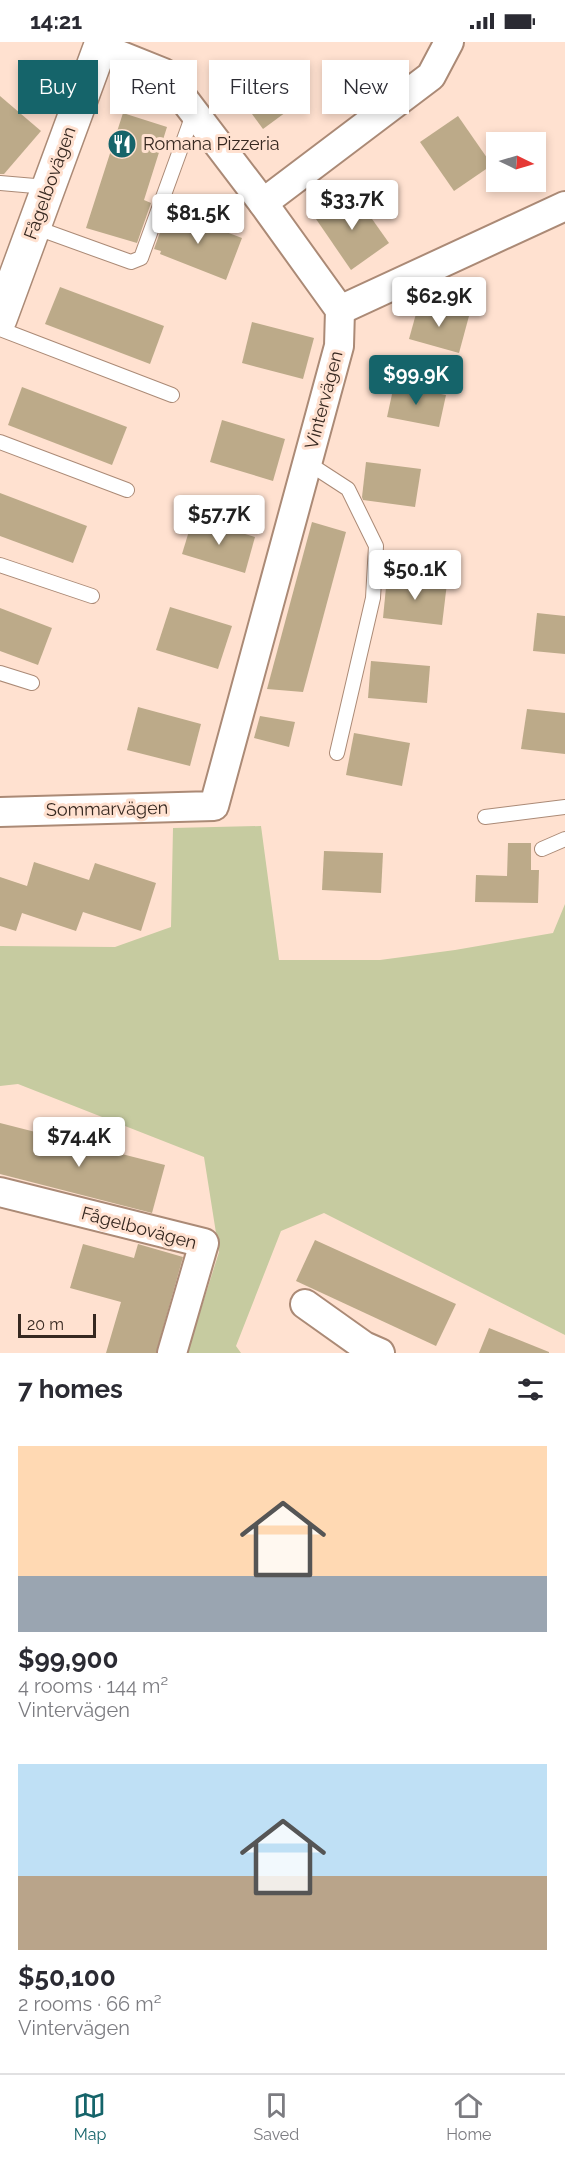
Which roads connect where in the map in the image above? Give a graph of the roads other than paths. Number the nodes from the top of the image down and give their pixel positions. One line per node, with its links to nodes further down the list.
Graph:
1 (449, 42): 8 (street)
2 (92, 44): 3 (street); 7 (street, Fågelbovägen)
3 (132, 60)
4 (193, 114): 10 (lane)
5 (196, 114): 8 (street)
6 (0, 183): 7 (lane)
7 (47, 190): 10 (street, Fågelbovägen)
8 (263, 203): 11 (street)
9 (565, 206): 11 (street)
10 (34, 227): 12 (street, Fågelbovägen)
11 (340, 310): 16 (street, Vintervägen)
12 (0, 319)
13 (0, 329): 14 (lane)
14 (172, 395)
15 (0, 442): 17 (lane)
16 (308, 463): 22 (lane); 23 (street, Vintervägen)
17 (127, 490)
18 (0, 565): 19 (lane)
19 (92, 596)
20 (0, 673): 21 (lane)
21 (32, 683)
22 (337, 753)
23 (214, 806): 25 (street, Sommarvägen)
24 (565, 807): 26 (lane)
25 (0, 812)
26 (485, 817)
27 (565, 838): 28 (lane)
28 (542, 849)
29 (0, 1192): 32 (street, Fågelbovägen)
30 (305, 1304): 31 (street)
31 (368, 1351)
32 (172, 1353)

